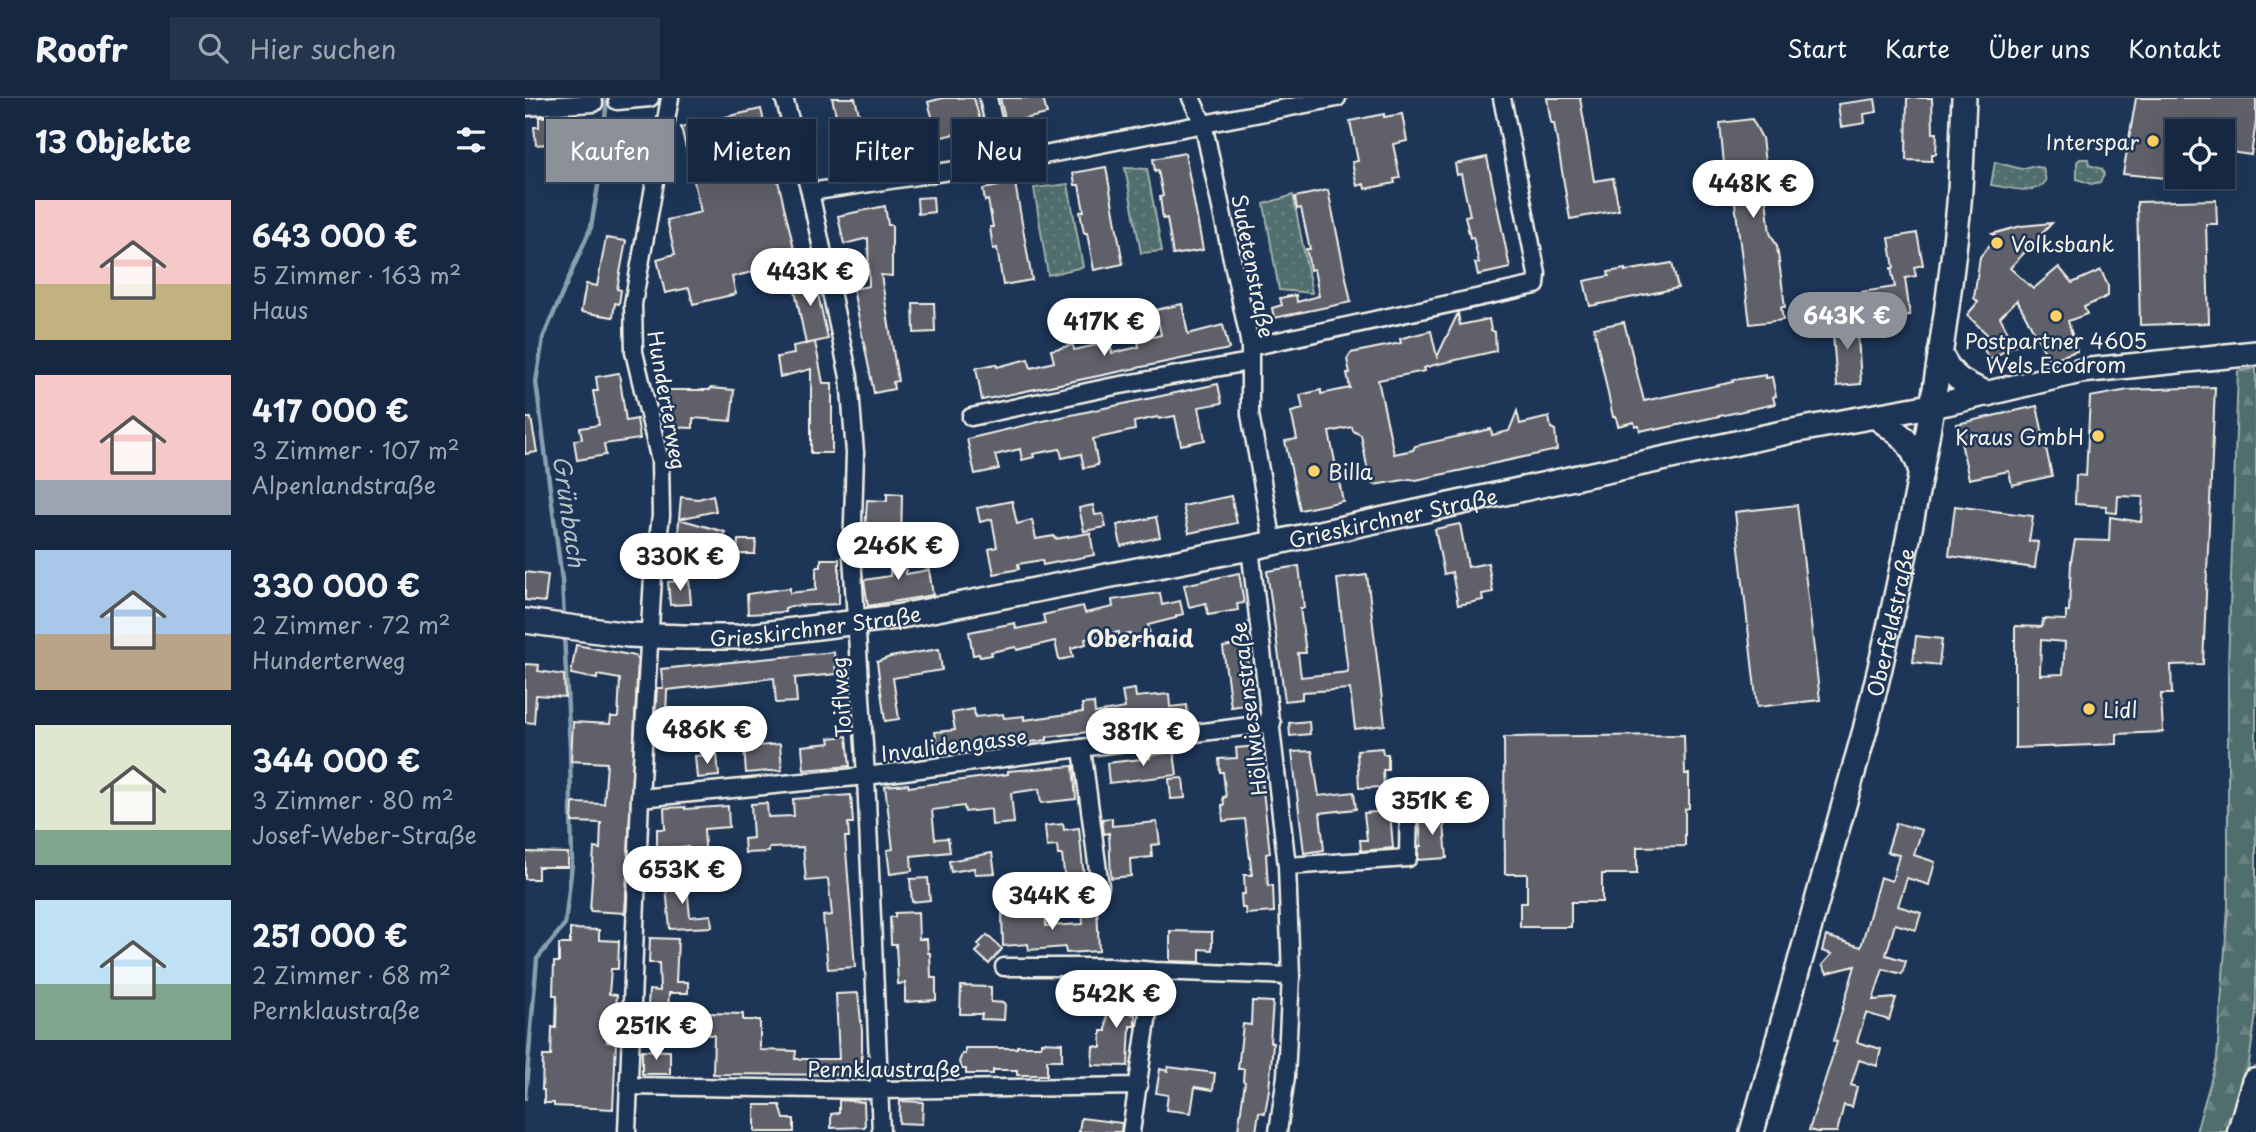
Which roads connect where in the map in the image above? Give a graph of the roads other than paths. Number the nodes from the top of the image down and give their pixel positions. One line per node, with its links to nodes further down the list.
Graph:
1 (650, 98): 9 (street)
2 (670, 98): 29 (street, Hunderterweg)
3 (784, 98): 16 (street, Toiflweg)
4 (988, 98): 12 (street)
5 (1191, 98): 13 (street, Sudetenstraße)
6 (1337, 98): 13 (street)
7 (1502, 98): 19 (street)
8 (1964, 98): 17 (main road, Oberfeldstraße)
9 (617, 101)
10 (594, 103): 11 (street)
11 (525, 107)
12 (993, 119)
13 (1203, 123): 14 (street); 19 (street, Sudetenstraße)
14 (1046, 154)
15 (952, 171): 16 (street)
16 (810, 192): 28 (street, Toiflweg)
17 (1940, 353): 20 (main road); 21 (main road, Oberfeldstraße)
18 (2256, 353): 20 (main road, Grieskirchner Straße)
19 (1250, 354): 22 (street); 25 (street, Sudetenstraße)
20 (1988, 394): 21 (main road, Grieskirchner Straße)
21 (1933, 406): 23 (main road, Grieskirchner Straße); 24 (main road, Oberfeldstraße)
22 (971, 417)
23 (1876, 417): 24 (main road); 25 (main road, Grieskirchner Straße)
24 (1921, 472): 48 (main road, Oberfeldstraße)
25 (1273, 543): 26 (main road, Grieskirchner Straße)
26 (1249, 548): 28 (main road, Grieskirchner Straße); 30 (street, Höllwiesenstraße)
27 (525, 621): 29 (main road, Grieskirchner Straße)
28 (856, 622): 29 (main road, Grieskirchner Straße); 32 (street, Toiflweg)
29 (650, 636): 34 (street, Hunderterweg)
30 (1272, 723): 31 (street, Invalidengasse); 35 (street, Höllwiesenstraße)
31 (1082, 749): 32 (street, Invalidengasse); 36 (street)
32 (866, 776): 34 (street, Invalidengasse); 43 (street, Toiflweg)
33 (1409, 787): 35 (street)
34 (640, 798): 41 (street, Hunderterweg)
35 (1287, 866): 39 (street, Höllwiesenstraße)
36 (1100, 886)
37 (1005, 967): 38 (street)
38 (1154, 971): 39 (street); 42 (street)
39 (1291, 976): 47 (street, Höllwiesenstraße)
40 (2256, 1083): 49 (highway)
41 (629, 1086): 43 (street, Pernklaustraße); 44 (street, Hunderterweg)
42 (1139, 1086): 43 (street, Pernklaustraße); 46 (street)
43 (880, 1090): 45 (street, Toiflweg)
44 (627, 1132)
45 (881, 1132)
46 (1131, 1132)
47 (1278, 1132)
48 (1752, 1132)
49 (2242, 1132)

